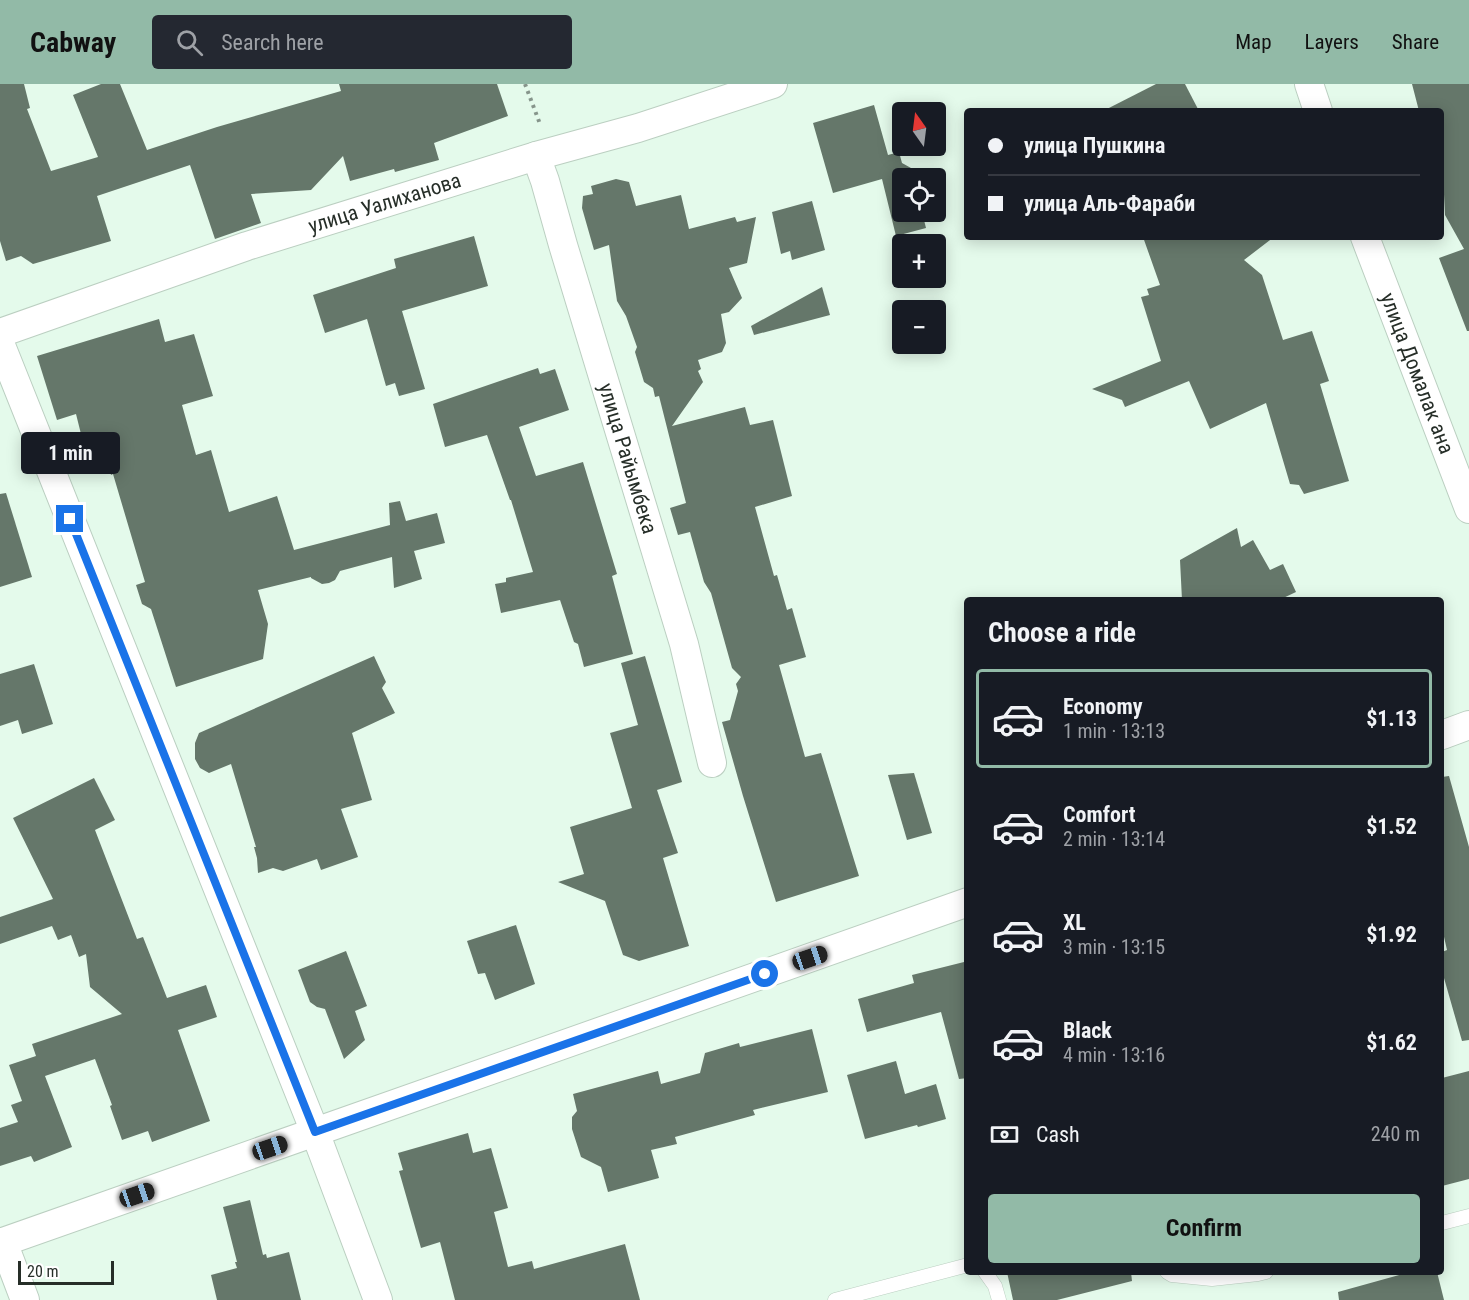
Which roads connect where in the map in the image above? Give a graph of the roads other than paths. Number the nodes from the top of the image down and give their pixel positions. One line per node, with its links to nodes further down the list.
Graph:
1 (773, 84): 4 (street, улица Уалиханова)
2 (1308, 84): 3 (street)
3 (1317, 108)
4 (544, 154): 6 (street, улица Уалиханова); 11 (street, улица Райымбека)
5 (1366, 240): 8 (street, улица Домалак ана)
6 (0, 333)
7 (0, 343): 13 (street)
8 (1469, 508)
9 (1469, 725): 10 (street)
10 (1444, 734)
11 (712, 763)
12 (964, 903): 13 (street)
13 (315, 1132): 16 (street); 22 (street)
14 (1469, 1216): 15 (lane)
15 (1444, 1222)
16 (1, 1243): 21 (street)
17 (964, 1266): 23 (lane)
18 (988, 1275): 24 (lane)
19 (1172, 1275): 20 (lane)
20 (1249, 1275)
21 (25, 1300)
22 (378, 1300)
23 (835, 1300)
24 (999, 1300)

